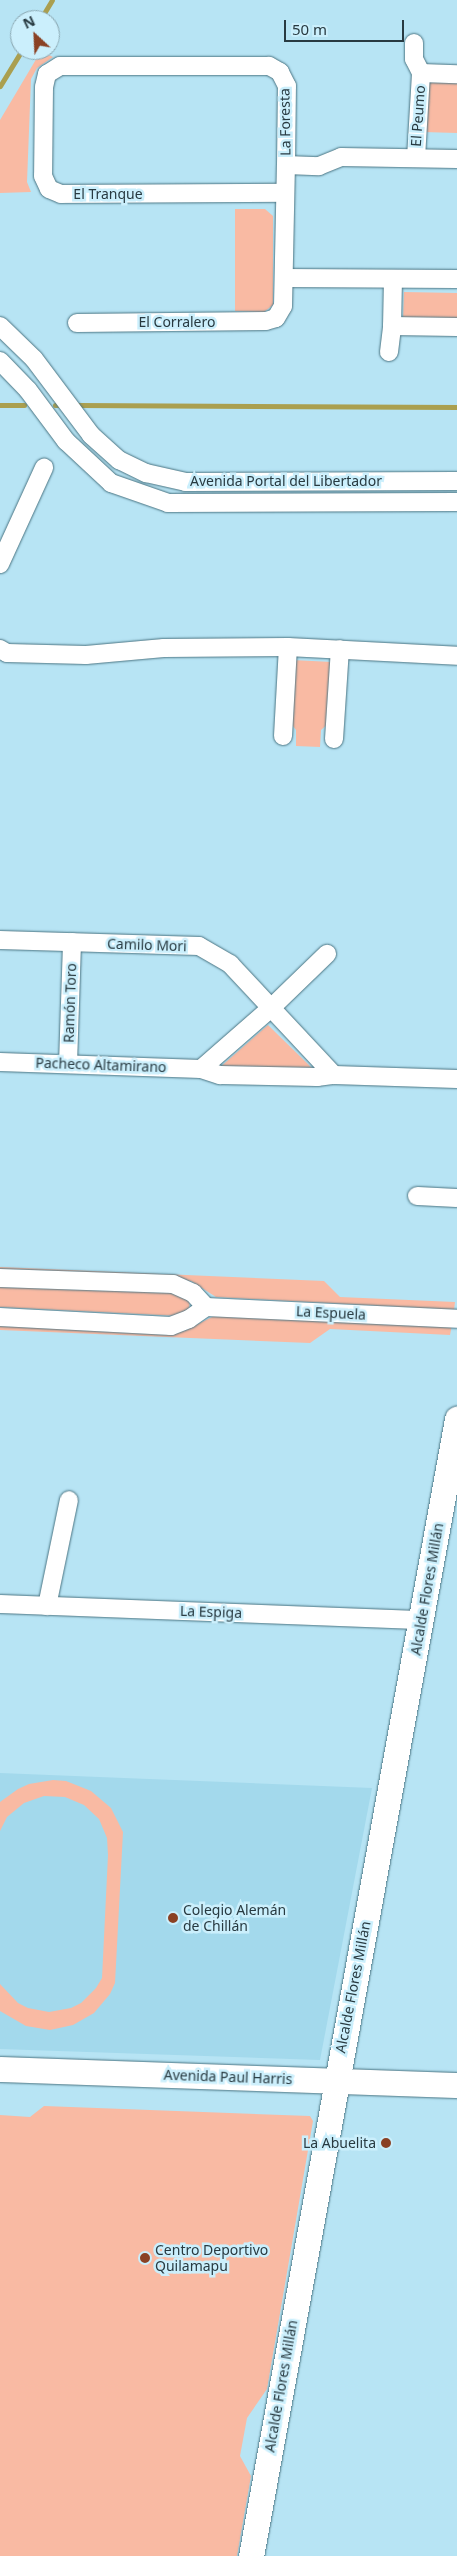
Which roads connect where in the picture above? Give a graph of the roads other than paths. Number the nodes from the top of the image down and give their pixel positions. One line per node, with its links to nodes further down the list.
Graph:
1 (414, 43): 2 (street, El Peumo)
2 (421, 73): 4 (street, El Peumo); 5 (street, El Peumo)
3 (47, 74): 7 (street, La Foresta); 8 (street, El Tranque)
4 (457, 74)
5 (416, 158): 6 (street); 7 (street)
6 (457, 159)
7 (286, 166): 8 (street, La Foresta)
8 (285, 194): 9 (street, La Foresta)
9 (284, 278): 10 (street); 12 (street, La Foresta)
10 (392, 279): 11 (street); 15 (street)
11 (457, 279)
12 (276, 318): 13 (street, El Corralero)
13 (77, 322)
14 (0, 326): 20 (street, Avenida Portal del Libertador)
15 (392, 326): 16 (street); 17 (street)
16 (457, 327)
17 (389, 352)
18 (0, 361): 21 (street, Avenida Portal del Libertador)
19 (44, 468): 22 (street)
20 (457, 481)
21 (457, 502)
22 (0, 564)
23 (288, 647): 24 (street); 25 (street); 27 (street)
24 (340, 649): 26 (street); 28 (street)
25 (0, 650)
26 (457, 656)
27 (283, 736)
28 (334, 739)
29 (0, 940): 30 (street, Camilo Mori)
30 (72, 942): 32 (street, Camilo Mori); 34 (street, Ramón Toro)
31 (327, 954): 32 (street)
32 (271, 1008): 35 (street); 36 (street, Camilo Mori)
33 (0, 1062): 34 (street, Pacheco Altamirano)
34 (68, 1064): 35 (street, Pacheco Altamirano)
35 (201, 1069): 36 (street)
36 (334, 1075): 37 (street)
37 (457, 1079)
38 (417, 1196): 39 (street)
39 (457, 1198)
40 (0, 1278): 41 (street)
41 (206, 1307): 42 (street); 43 (street, La Espuela)
42 (0, 1317)
43 (457, 1319)
44 (456, 1432): 48 (street, Alcalde Flores Millán)
45 (69, 1500): 47 (street)
46 (0, 1604): 47 (street, La Espiga)
47 (47, 1606): 48 (street, La Espiga)
48 (422, 1620): 50 (street, Alcalde Flores Millán)
49 (0, 2069): 50 (street, Avenida Paul Harris)
50 (335, 2081): 51 (street, Avenida Paul Harris); 52 (street, Alcalde Flores Millán)
51 (457, 2086)
52 (251, 2556)

